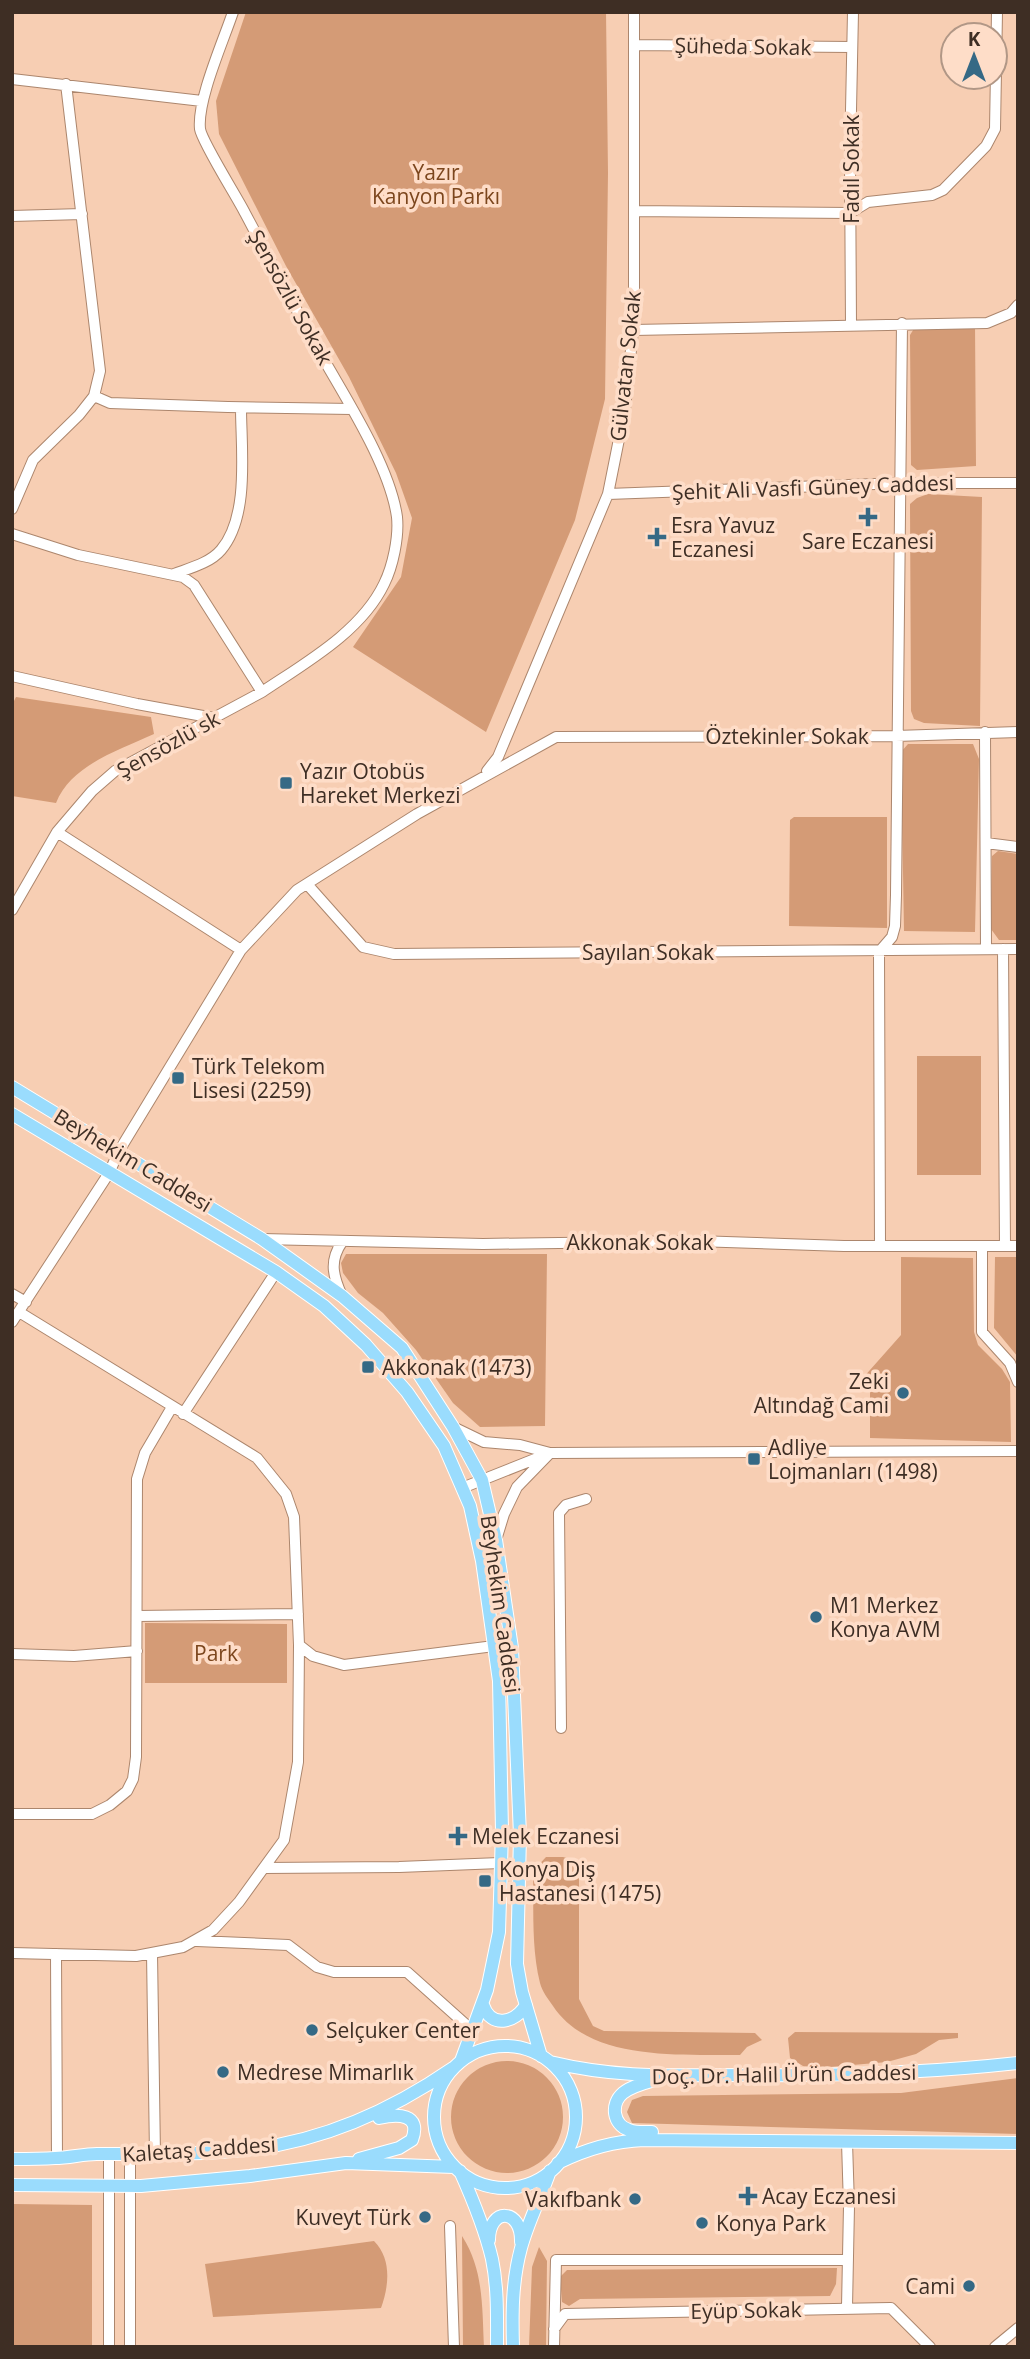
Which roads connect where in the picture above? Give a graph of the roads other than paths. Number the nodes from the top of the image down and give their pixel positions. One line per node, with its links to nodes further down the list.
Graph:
1 (233, 12): 9 (street, Şensözlü Sokak)
2 (634, 12): 5 (street, Gülvatan Sokak)
3 (853, 12): 6 (street, Fadıl Sokak)
4 (998, 12): 11 (street)
5 (634, 45): 6 (street, Şüheda Sokak); 10 (street, Gülvatan Sokak)
6 (852, 47): 11 (street, Fadıl Sokak)
7 (12, 79): 8 (street)
8 (66, 84): 9 (street); 12 (street)
9 (202, 101): 20 (street, Şensözlü Sokak)
10 (634, 211): 11 (street); 17 (street, Gülvatan Sokak)
11 (850, 213): 16 (street, Fadıl Sokak)
12 (82, 214): 13 (street); 18 (street)
13 (12, 216)
14 (1018, 304): 15 (street)
15 (902, 323): 16 (street); 21 (street)
16 (851, 325): 17 (street)
17 (633, 330): 23 (street, Gülvatan Sokak)
18 (94, 396): 19 (street); 24 (street)
19 (241, 408): 20 (street); 26 (street)
20 (352, 409): 27 (street, Şensözlü Sokak)
21 (901, 483): 22 (street, Şehit Ali Vasfi Güney Caddesi); 23 (street, Şehit Ali Vasfi Güney Caddesi); 33 (street)
22 (1018, 483)
23 (608, 494): 34 (street, Gülvatan Sokak)
24 (12, 509)
25 (12, 534): 26 (street)
26 (174, 574): 29 (street)
27 (384, 585): 29 (street, Şensözlü sk)
28 (12, 676): 30 (street)
29 (262, 692): 30 (street, Şensözlü sk)
30 (214, 718): 35 (street, Şensözlü sk)
31 (985, 732): 32 (street, Öztekinler Sokak); 33 (street, Öztekinler Sokak); 36 (street)
32 (1018, 732)
33 (896, 736): 34 (street, Öztekinler Sokak); 44 (street)
34 (484, 776): 38 (street)
35 (57, 832): 39 (street, Şensözlü sk); 43 (street)
36 (986, 843): 37 (street); 40 (street)
37 (1018, 848)
38 (307, 884): 43 (street); 44 (street, Sayılan Sokak)
39 (12, 910)
40 (986, 949): 41 (street, Sayılan Sokak); 44 (street, Sayılan Sokak)
41 (1003, 949): 42 (street, Sayılan Sokak); 54 (street)
42 (1018, 949)
43 (241, 950): 47 (street)
44 (879, 952): 51 (street)
45 (12, 1087): 47 (main road, Beyhekim Caddesi)
46 (12, 1114): 48 (main road, Beyhekim Caddesi)
47 (119, 1152): 48 (street); 49 (main road, Beyhekim Caddesi)
48 (109, 1173): 55 (main road, Beyhekim Caddesi); 58 (street)
49 (262, 1239): 50 (street, Akkonak Sokak); 57 (main road, Beyhekim Caddesi)
50 (342, 1242): 51 (street, Akkonak Sokak); 57 (street)
51 (880, 1246): 53 (street, Akkonak Sokak)
52 (1018, 1246): 54 (street, Akkonak Sokak)
53 (982, 1247): 54 (street, Akkonak Sokak); 61 (street)
54 (1005, 1247)
55 (276, 1272): 63 (street); 68 (main road, Beyhekim Caddesi)
56 (12, 1294): 58 (street)
57 (342, 1296): 64 (main road, Beyhekim Caddesi)
58 (26, 1302): 59 (street)
59 (19, 1312): 60 (street); 62 (street)
60 (12, 1322)
61 (1018, 1382)
62 (172, 1407): 63 (street); 72 (street)
63 (183, 1414): 71 (street)
64 (453, 1427): 66 (street); 67 (main road, Beyhekim Caddesi)
65 (1018, 1451): 66 (street)
66 (550, 1453): 67 (street); 70 (street)
67 (482, 1480): 68 (street); 70 (main road, Beyhekim Caddesi)
68 (462, 1488): 74 (main road, Beyhekim Caddesi)
69 (586, 1499): 77 (street)
70 (496, 1540): 86 (main road, Beyhekim Caddesi)
71 (298, 1614): 72 (street); 73 (street)
72 (137, 1616): 75 (street)
73 (299, 1645): 74 (street); 80 (street)
74 (494, 1646): 79 (main road, Beyhekim Caddesi)
75 (137, 1651): 76 (street); 78 (street)
76 (12, 1654)
77 (561, 1728)
78 (12, 1814)
79 (500, 1863): 80 (street); 85 (main road, Beyhekim Caddesi)
80 (264, 1868): 81 (street)
81 (194, 1941): 84 (street); 87 (street)
82 (12, 1953): 83 (street)
83 (56, 1954): 84 (street); 99 (street)
84 (152, 1954): 98 (street)
85 (483, 2005): 86 (main road); 87 (main road, Beyhekim Caddesi)
86 (526, 2005): 88 (main road, Beyhekim Caddesi)
87 (473, 2031): 90 (main road, Beyhekim Caddesi)
88 (546, 2059): 90 (main road); 91 (main road, Doç. Dr. Halil Ürün Caddesi); 102 (main road)
89 (1018, 2063): 91 (main road, Doç. Dr. Halil Ürün Caddesi)
90 (457, 2064): 92 (main road, Kaletaş Caddesi); 103 (main road)
91 (666, 2077): 93 (main road)
92 (344, 2127): 98 (main road, Kaletaş Caddesi); 101 (main road)
93 (690, 2140): 94 (main road); 102 (main road)
94 (847, 2142): 95 (main road); 110 (street)
95 (1018, 2143)
96 (109, 2154): 97 (main road, Kaletaş Caddesi); 99 (main road, Kaletaş Caddesi); 105 (street)
97 (130, 2155): 98 (main road, Kaletaş Caddesi); 106 (street)
98 (155, 2155)
99 (57, 2158): 100 (main road, Kaletaş Caddesi)
100 (12, 2159)
101 (346, 2163): 103 (main road, Kaletaş Caddesi); 106 (main road, Kaletaş Caddesi)
102 (554, 2167): 103 (main road); 109 (main road)
103 (457, 2169): 108 (main road)
104 (12, 2185): 105 (main road, Kaletaş Caddesi)
105 (107, 2185): 106 (main road, Kaletaş Caddesi); 114 (street)
106 (129, 2187): 115 (street)
107 (450, 2226): 116 (street)
108 (488, 2246): 109 (main road); 117 (main road)
109 (521, 2246): 118 (main road)
110 (848, 2260): 111 (street); 113 (street)
111 (847, 2307): 113 (street, Eyüp Sokak); 120 (street, Eyüp Sokak)
112 (1018, 2328): 121 (street)
113 (554, 2329): 119 (street)
114 (109, 2347)
115 (130, 2347)
116 (454, 2347)
117 (497, 2347)
118 (513, 2347)
119 (554, 2347)
120 (930, 2347)
121 (995, 2347)

